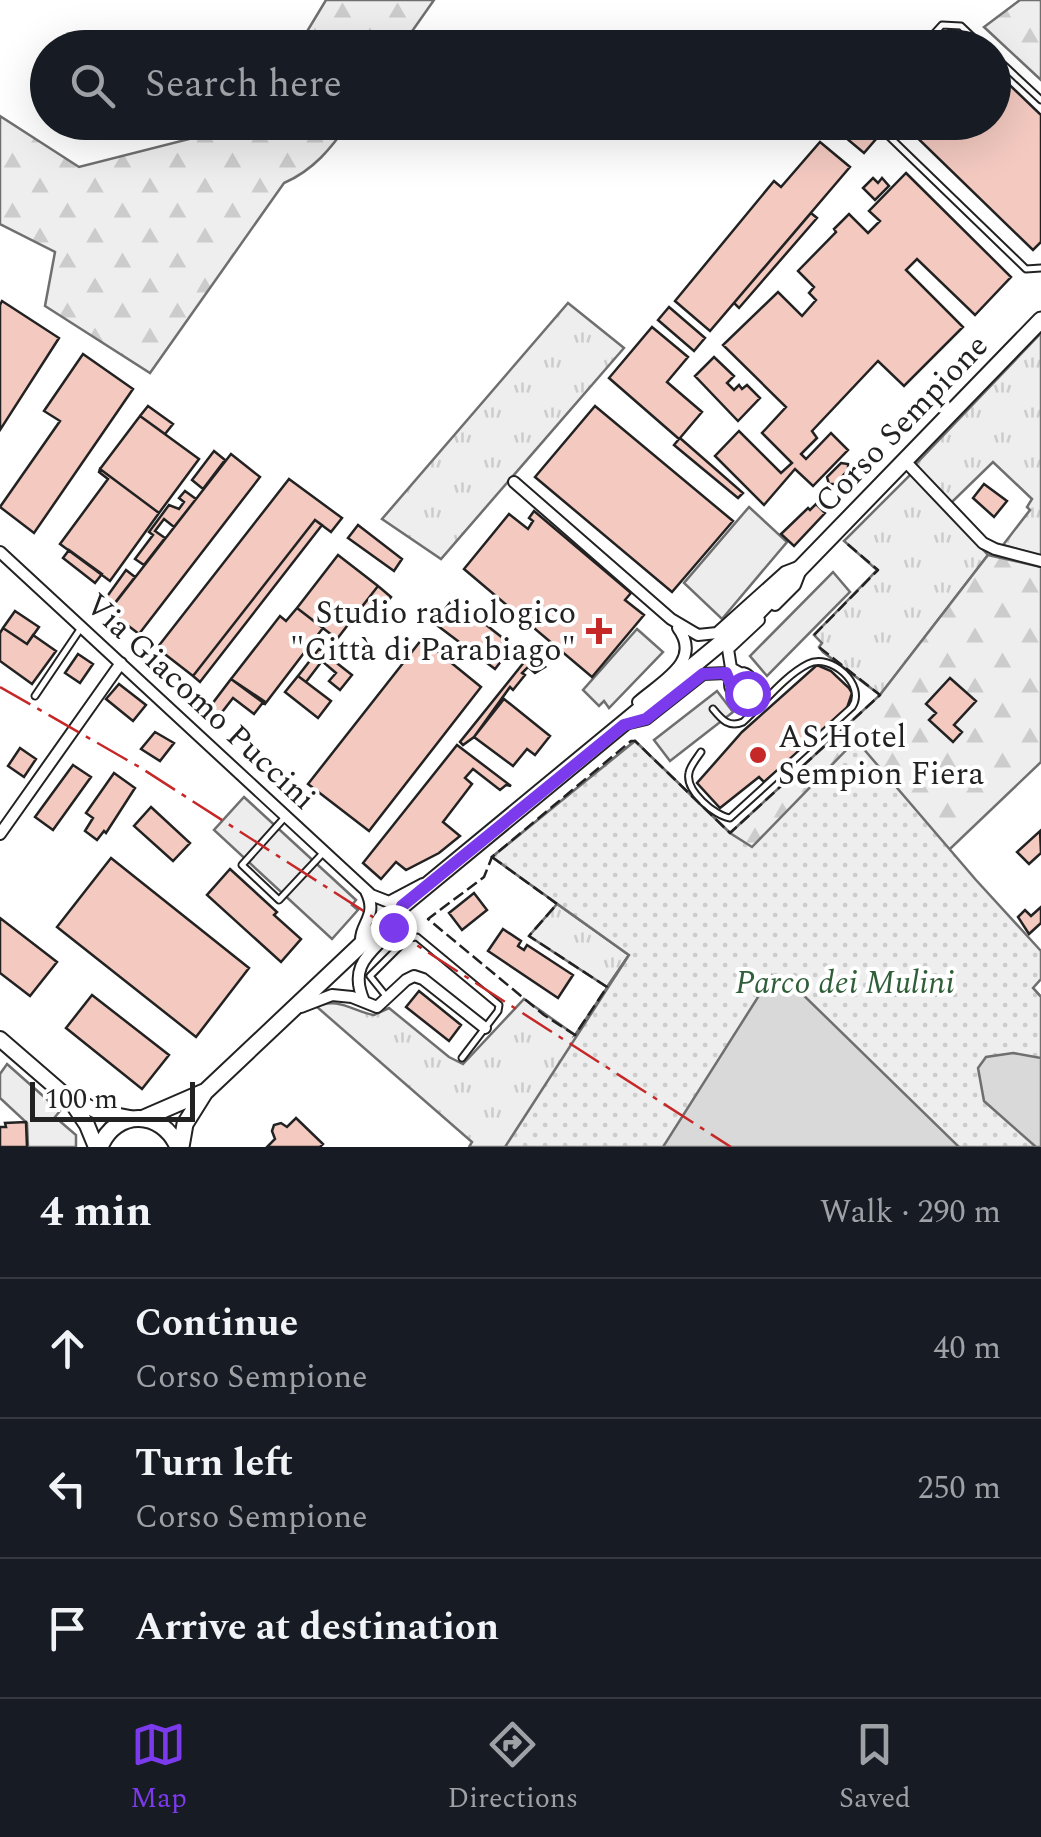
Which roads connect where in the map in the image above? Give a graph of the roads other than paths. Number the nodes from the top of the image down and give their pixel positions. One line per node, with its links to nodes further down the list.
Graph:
1 (937, 30): 2 (lane)
2 (965, 30)
3 (1011, 72): 4 (lane)
4 (1041, 100)
5 (893, 140): 6 (lane)
6 (1041, 268)
7 (1041, 320): 8 (main road, Corso Sempione)
8 (904, 460): 11 (street); 12 (main road, Corso Sempione)
9 (514, 482): 13 (street)
10 (0, 552): 14 (street, Via Giacomo Puccini)
11 (1041, 561)
12 (802, 566): 13 (street); 18 (main road, Corso Sempione); 18 (street, Corso Sempione)
13 (671, 619): 18 (street)
14 (82, 627): 15 (street, Via Giacomo Puccini); 16 (lane)
15 (121, 663): 20 (street, Via Giacomo Puccini); 21 (street)
16 (35, 696)
17 (713, 709): 19 (lane)
18 (624, 725): 23 (main road, Corso Sempione)
19 (701, 752)
20 (286, 816): 22 (street, Via Giacomo Puccini); 22 (lane)
21 (0, 834)
22 (324, 852): 24 (street, Via Giacomo Puccini)
23 (429, 884): 24 (street); 25 (main road, Corso Sempione)
24 (365, 890): 26 (street)
25 (402, 906): 26 (main road, Corso Sempione); 28 (street, Corso Sempione)
26 (361, 944): 29 (main road, Corso Sempione)
27 (388, 998): 28 (street, Corso Sempione); 30 (street, Corso Sempione); 30 (lane)
28 (364, 1001): 29 (street, Corso Sempione)
29 (293, 1009): 33 (main road, Corso Sempione)
30 (485, 1028): 32 (lane)
31 (0, 1039): 34 (street)
32 (462, 1058)
33 (205, 1092): 35 (main road, Corso Sempione); 37 (main road, Corso Sempione)
34 (67, 1097): 35 (street); 36 (street)
35 (137, 1118): 36 (main road); 37 (main road)
36 (99, 1147)
37 (179, 1147)

